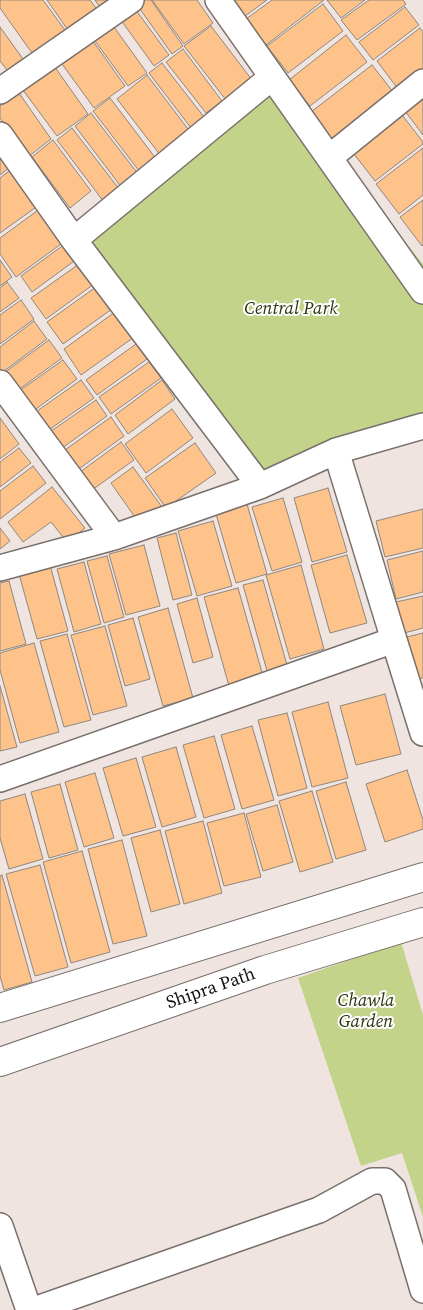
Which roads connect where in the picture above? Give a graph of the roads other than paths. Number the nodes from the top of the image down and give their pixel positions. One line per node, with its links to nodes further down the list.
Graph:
1 (131, 0): 5 (street)
2 (218, 0): 3 (street)
3 (272, 77): 7 (street); 8 (street)
4 (423, 82): 7 (street)
5 (0, 91)
6 (0, 135): 8 (street)
7 (330, 157): 9 (street)
8 (74, 240): 13 (street)
9 (423, 291)
10 (0, 383): 14 (street)
11 (423, 426): 12 (street)
12 (336, 451): 13 (street); 16 (street)
13 (260, 486): 14 (street)
14 (114, 537): 15 (street)
15 (0, 568)
16 (394, 640): 17 (street); 18 (street)
17 (423, 733)
18 (0, 779)
19 (423, 877): 21 (street)
20 (423, 922): 22 (street, Shipra Path)
21 (0, 1008)
22 (0, 1062)
23 (0, 1226): 25 (street)
24 (423, 1290): 26 (street)
25 (29, 1310)
26 (34, 1310)

